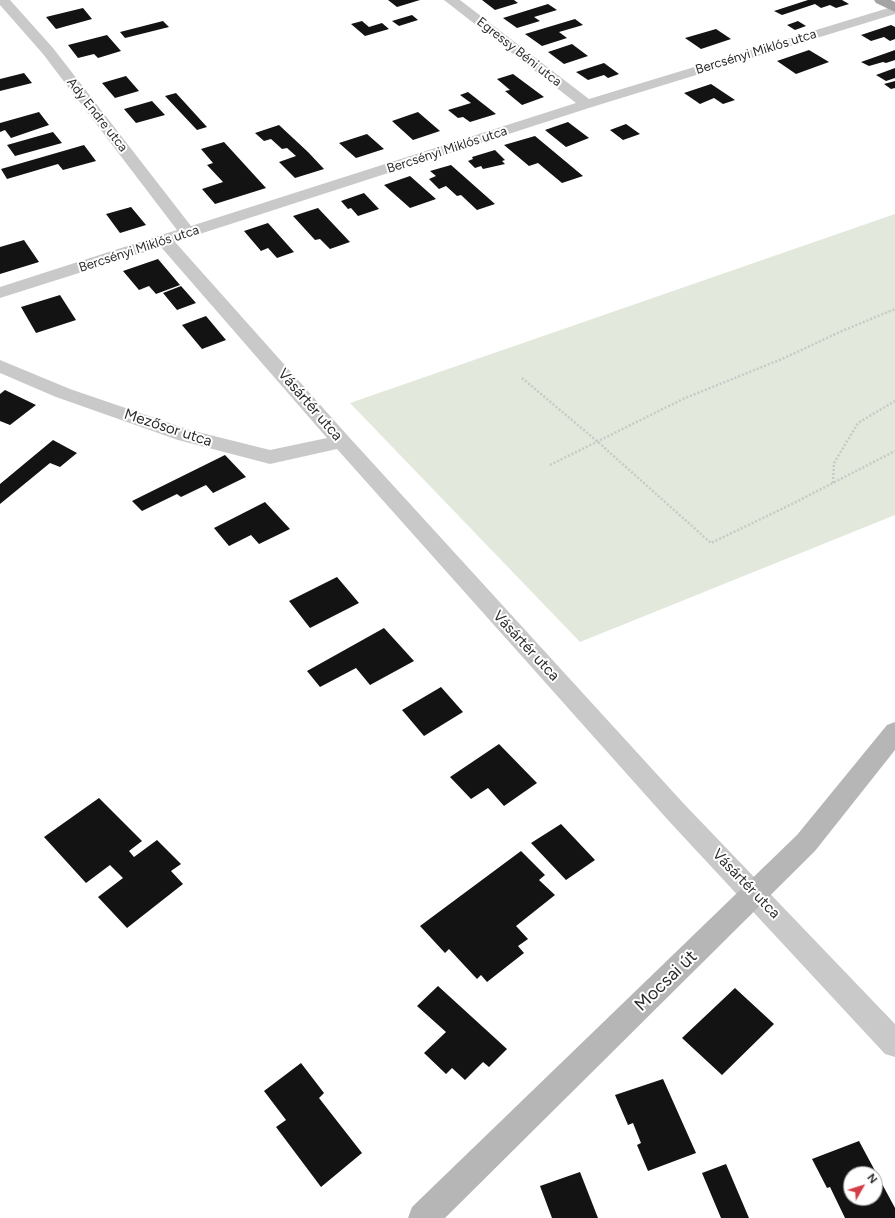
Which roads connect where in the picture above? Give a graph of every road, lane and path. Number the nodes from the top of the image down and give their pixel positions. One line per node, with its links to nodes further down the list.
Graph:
1 (3, 0): 6 (street, Ady Endre utca)
2 (451, 0): 5 (street, Egressy Béni utca)
3 (881, 0): 4 (main road)
4 (895, 9): 5 (street, Bercsényi Miklós utca)
5 (587, 104): 6 (street, Bercsényi Miklós utca)
6 (188, 233): 7 (street, Bercsényi Miklós utca)
7 (165, 241): 8 (street, Bercsényi Miklós utca); 13 (street, Vásártér utca)
8 (0, 293)
9 (895, 309): 14 (path)
10 (0, 366): 13 (street, Mezősor utca)
11 (522, 378): 14 (path)
12 (895, 401): 17 (path)
13 (341, 441): 19 (street, Vásártér utca)
14 (598, 442): 16 (path); 17 (path)
15 (895, 451): 17 (path)
16 (550, 466)
17 (833, 483)
18 (895, 732): 19 (main road, Mocsai út)
19 (756, 894): 20 (street, Vásártér utca); 21 (main road, Mocsai út)
20 (895, 1044)
21 (423, 1218)

